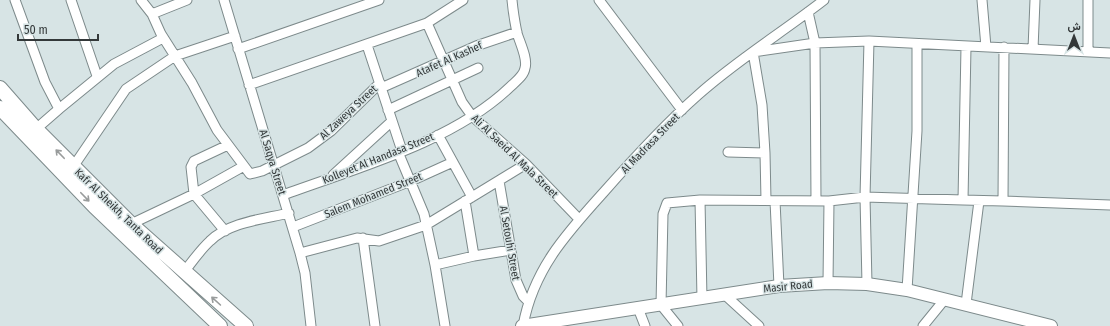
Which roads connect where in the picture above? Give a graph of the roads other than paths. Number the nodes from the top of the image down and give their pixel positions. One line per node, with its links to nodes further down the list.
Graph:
1 (15, 0): 41 (street)
2 (71, 0): 35 (street)
3 (141, 0): 15 (street)
4 (188, 0): 15 (street)
5 (224, 0): 18 (street, Al Saqya Street)
6 (379, 0): 28 (street)
7 (463, 0): 16 (street)
8 (512, 0): 17 (street, Kolleyet Al Handasa Street)
9 (599, 0): 43 (street)
10 (824, 0): 14 (street, Al Madrasa Street)
11 (982, 0): 25 (street)
12 (1035, 0): 27 (street)
13 (1088, 0): 30 (street)
14 (808, 12): 21 (street); 29 (street, Al Madrasa Street)
15 (152, 14): 19 (street)
16 (426, 23): 22 (street); 33 (street, Ali Al Saeid Al Mala Street)
17 (517, 32): 33 (street, Atafet Al Kashef); 44 (street, Kolleyet Al Handasa Street)
18 (235, 36): 28 (street, Al Saqya Street); 32 (street)
19 (163, 38): 32 (street); 35 (street)
20 (869, 41): 21 (street); 23 (street); 62 (street)
21 (815, 43): 29 (street); 68 (street)
22 (367, 45): 37 (street); 38 (street)
23 (917, 45): 24 (street); 64 (street)
24 (966, 47): 25 (street); 67 (street)
25 (986, 47): 26 (street)
26 (1004, 47): 27 (street); 71 (street)
27 (1033, 48): 30 (street)
28 (238, 49): 37 (street, Al Saqya Street)
29 (753, 52): 43 (street, Al Madrasa Street); 51 (street)
30 (1088, 52): 31 (street)
31 (1110, 53)
32 (175, 56): 48 (street); 56 (street)
33 (443, 61): 36 (street, Ali Al Saeid Al Mala Street); 38 (street, Atafet Al Kashef)
34 (478, 68): 36 (street)
35 (97, 76): 41 (street)
36 (452, 80): 42 (street); 44 (street, Ali Al Saeid Al Mala Street)
37 (249, 85): 54 (street, Al Saqya Street)
38 (381, 86): 42 (street); 54 (street, Al Zaweya Street)
39 (0, 88): 46 (main road, Kafr Al Sheikh, Tanta Road)
40 (0, 108): 97 (main road, Kafr Al Sheikh, Tanta Road, one-way to 97)
41 (59, 109): 46 (street)
42 (388, 110): 45 (street)
43 (682, 110): 74 (street, Al Madrasa Street)
44 (472, 116): 47 (street, Kolleyet Al Handasa Street); 53 (street, Ali Al Saeid Al Mala Street)
45 (392, 121): 49 (street); 57 (street)
46 (36, 129): 56 (main road, Kafr Al Sheikh, Tanta Road, one-way to 46)
47 (438, 135): 49 (street, Kolleyet Al Handasa Street); 52 (street)
48 (228, 145): 55 (street); 60 (street)
49 (400, 151): 57 (street, Kolleyet Al Handasa Street); 58 (street)
50 (728, 152): 51 (street)
51 (765, 153): 66 (street)
52 (453, 162): 58 (street, Salem Mohamed Street); 63 (street)
53 (526, 164): 59 (street); 74 (street, Ali Al Saeid Al Mala Street)
54 (274, 165): 55 (street, Al Zaweya Street); 61 (street, Al Saqya Street)
55 (244, 166): 60 (street)
56 (73, 168): 75 (main road, Kafr Al Sheikh, Tanta Road)
57 (329, 178): 61 (street, Kolleyet Al Handasa Street)
58 (411, 181): 76 (street); 77 (street, Salem Mohamed Street)
59 (499, 181): 63 (street); 80 (street, Al Setouhi Street)
60 (194, 194): 75 (street); 78 (street)
61 (283, 195): 73 (street, Al Saqya Street)
62 (865, 197): 64 (street); 69 (street); 86 (street)
63 (469, 199): 76 (street); 82 (street)
64 (913, 199): 67 (street); 88 (street)
65 (700, 200): 66 (street); 90 (street); 94 (street)
66 (771, 200): 68 (street); 87 (street)
67 (963, 200): 70 (street)
68 (816, 201): 69 (street)
69 (829, 201): 85 (street)
70 (979, 201): 71 (street); 93 (street)
71 (1003, 201): 72 (street)
72 (1110, 205)
73 (289, 213): 77 (street, Al Saqya Street); 78 (street)
74 (579, 219): 92 (street, Al Madrasa Street)
75 (132, 224): 84 (main road, Kafr Al Sheikh, Tanta Road)
76 (426, 225): 79 (street); 83 (street)
77 (293, 227): 81 (street, Al Saqya Street)
78 (225, 231): 84 (street)
79 (363, 238): 81 (street); 100 (street)
80 (511, 250): 82 (street); 92 (street, Al Setouhi Street)
81 (300, 253): 99 (street, Al Saqya Street)
82 (474, 256): 83 (street)
83 (435, 265): 101 (street)
84 (184, 272): 98 (main road, Kafr Al Sheikh, Tanta Road, one-way to 84)
85 (828, 283): 86 (street, Masir Road); 87 (street, Masir Road)
86 (866, 284): 88 (street, Masir Road)
87 (779, 286): 89 (street, Masir Road)
88 (907, 290): 91 (street, Masir Road)
89 (725, 295): 90 (street, Masir Road); 105 (street)
90 (702, 299): 94 (street, Masir Road)
91 (945, 299): 93 (street, Masir Road); 106 (street)
92 (529, 302): 102 (street, Al Madrasa Street)
93 (966, 304): 96 (street, Masir Road)
94 (661, 305): 95 (street, Masir Road); 104 (street)
95 (638, 308): 102 (street, Masir Road); 103 (street)
96 (1043, 325)
97 (220, 326)
98 (246, 326)
99 (311, 326)
100 (375, 326)
101 (445, 326)
102 (523, 326)
103 (645, 326)
104 (678, 326)
105 (759, 326)
106 (923, 326)

